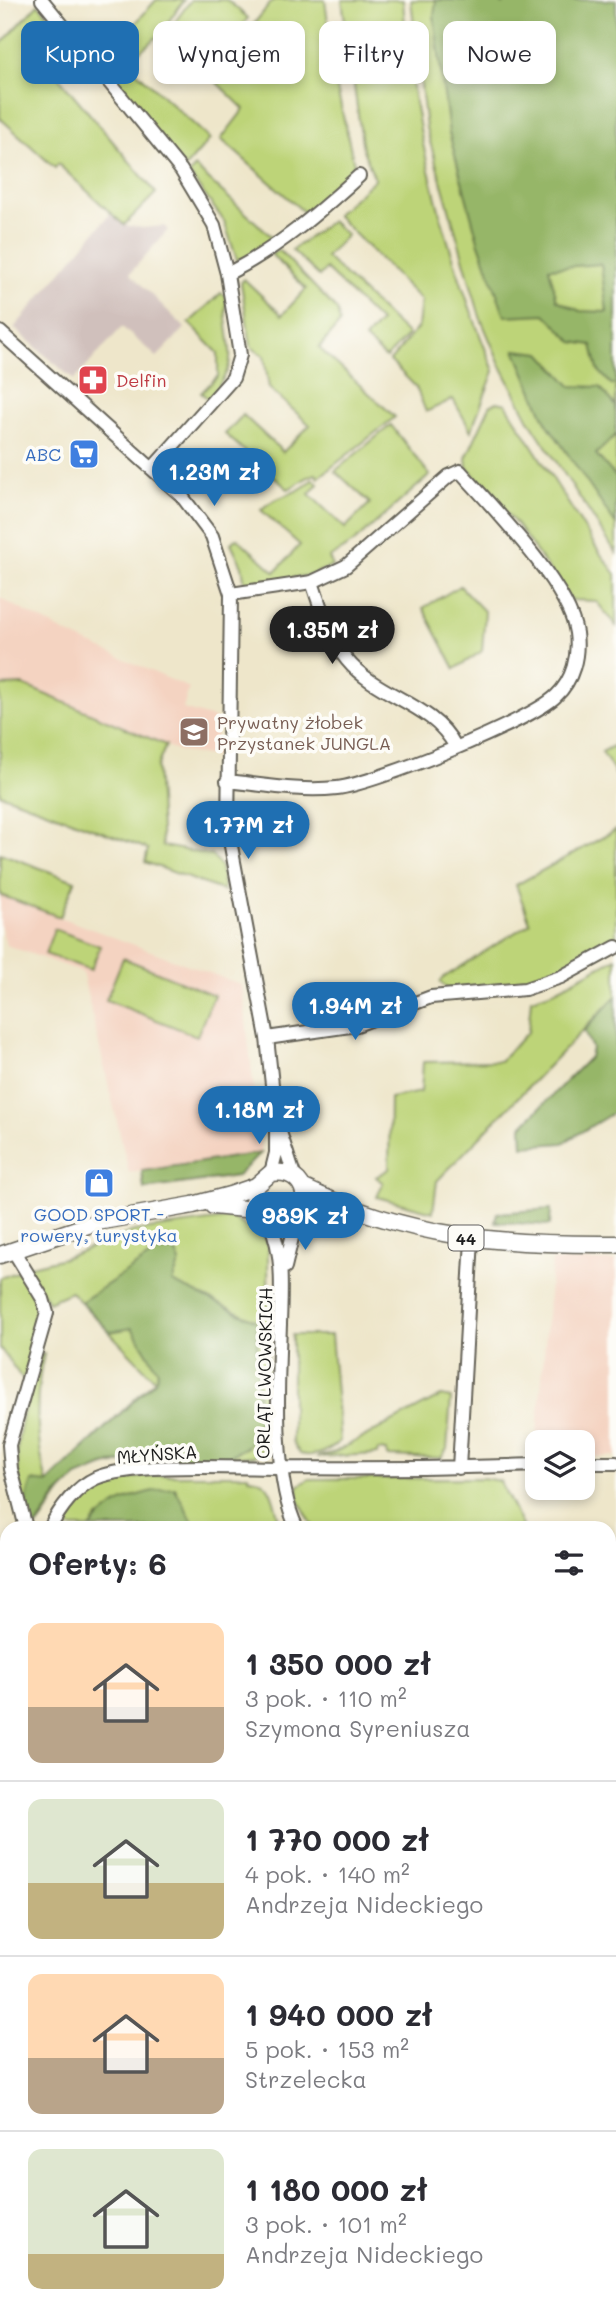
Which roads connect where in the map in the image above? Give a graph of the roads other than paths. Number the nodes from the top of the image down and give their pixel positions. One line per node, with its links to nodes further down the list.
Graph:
1 (42, 0): 3 (street)
2 (359, 176): 3 (street)
3 (227, 274): 5 (street)
4 (0, 332): 5 (street)
5 (152, 469): 7 (street)
6 (312, 582): 7 (street); 8 (street); 8 (street)
7 (231, 594): 9 (street)
8 (455, 746): 9 (street)
9 (227, 781): 11 (street)
10 (616, 947): 11 (street)
11 (267, 1038): 12 (street)
12 (276, 1122): 13 (street); 14 (street)
13 (271, 1173): 14 (main road, 44); 15 (main road)
14 (299, 1182): 18 (main road, 44); 19 (main road)
15 (256, 1186): 16 (main road); 17 (main road)
16 (193, 1205): 17 (main road); 23 (main road)
17 (255, 1210): 20 (main road)
18 (362, 1212): 19 (main road, 44); 21 (main road, 44)
19 (300, 1213): 20 (main road, 44); 24 (street, ORLĄT LWOWSKICH)
20 (270, 1223): 24 (street, ORLĄT LWOWSKICH)
21 (472, 1239): 22 (main road, 44); 30 (street)
22 (616, 1244)
23 (6, 1253): 31 (street)
24 (282, 1277): 29 (street, ORLĄT LWOWSKICH)
25 (595, 1463): 26 (street)
26 (616, 1463)
27 (525, 1465): 30 (street)
28 (248, 1467): 29 (street, ORLĄT LWOWSKICH); 32 (street, MŁYŃSKA)
29 (280, 1468): 30 (street); 33 (street, ORLĄT LWOWSKICH)
30 (459, 1468)
31 (24, 1521)
32 (53, 1521)
33 (294, 1521)

